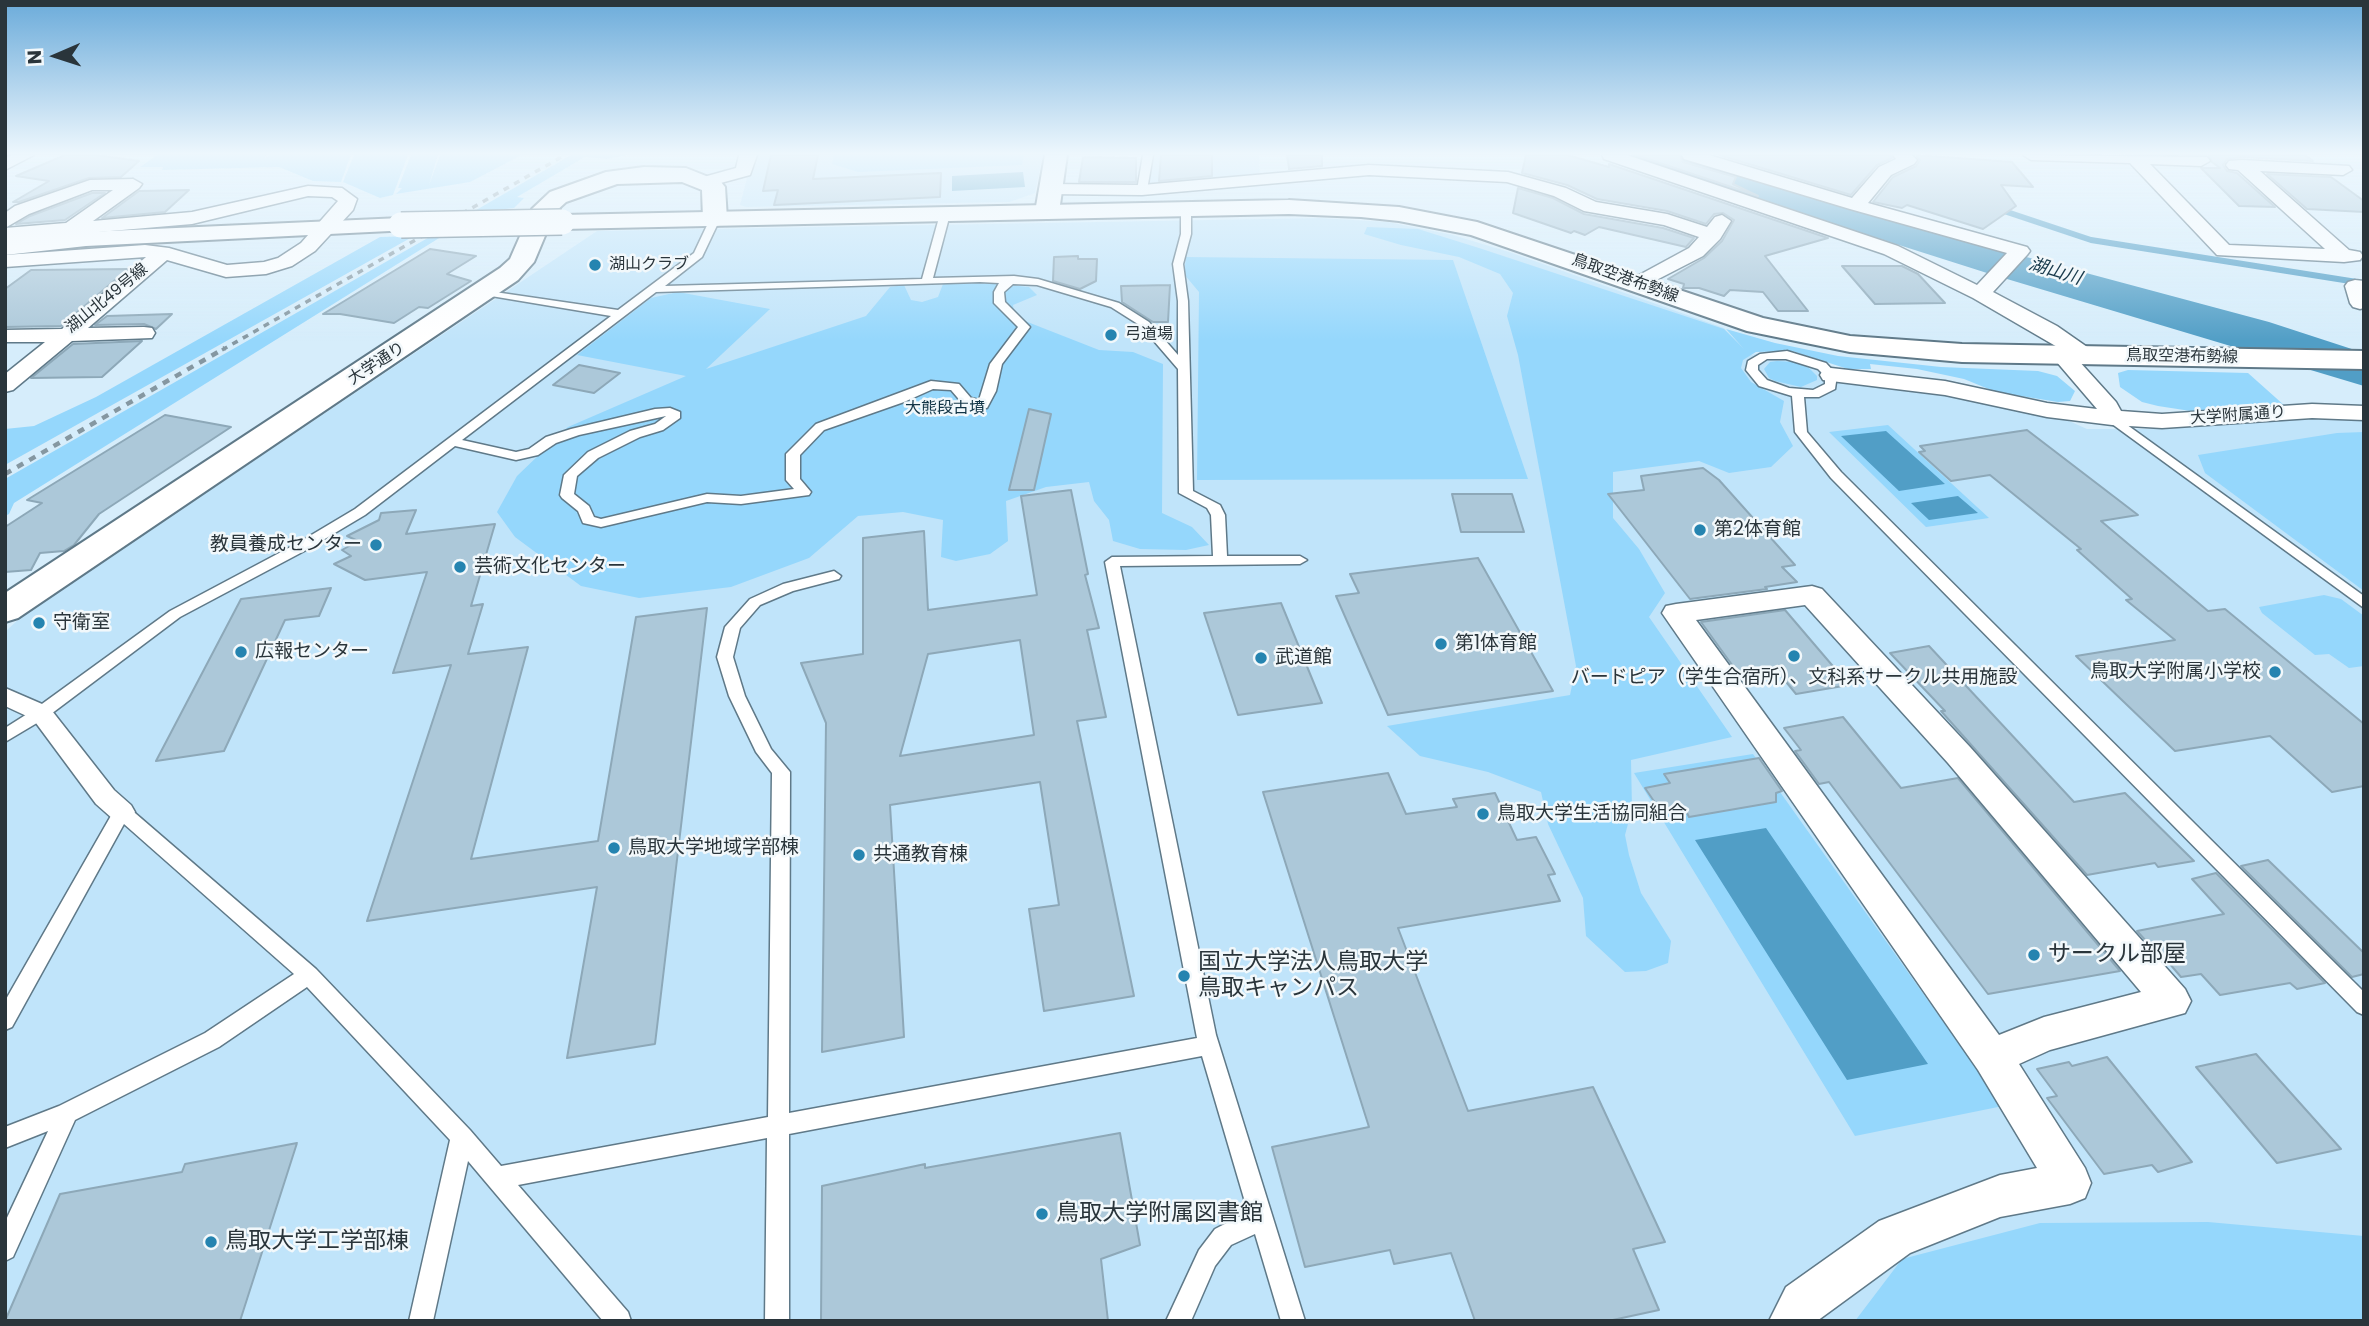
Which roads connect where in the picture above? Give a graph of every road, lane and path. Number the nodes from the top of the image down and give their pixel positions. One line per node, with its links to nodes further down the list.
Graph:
1 (87, 217): 17 (street)
2 (197, 217): 17 (street)
3 (337, 217): 16 (street)
4 (541, 217): 31 (main road, 大学通り)
5 (813, 217): 15 (main road, 鳥取空港布勢線)
6 (944, 217): 27 (lane)
7 (1186, 217): 38 (lane)
8 (1414, 217): 28 (main road, 鳥取空港布勢線)
9 (1649, 217): 19 (street)
10 (1724, 217): 19 (street)
11 (1794, 217): 29 (street)
12 (1898, 217): 29 (street)
13 (2191, 217): 22 (street)
14 (2306, 217): 22 (street)
15 (715, 219): 16 (main road, 鳥取空港布勢線, bridge); 30 (lane)
16 (328, 227): 20 (main road, 鳥取空港布勢線); 21 (street)
17 (71, 228): 18 (street)
18 (5, 234)
19 (1713, 235): 28 (street)
20 (5, 247)
21 (163, 253): 23 (street); 34 (street, 湖山北49号線)
22 (2354, 256)
23 (28, 258): 24 (street); 25 (street)
24 (5, 261)
25 (5, 275)
26 (1014, 279): 27 (lane); 38 (lane); 44 (lane)
27 (927, 282): 30 (lane)
28 (1637, 284): 36 (main road, 鳥取空港布勢線)
29 (1988, 288): 36 (street)
30 (656, 289): 32 (lane)
31 (485, 292): 32 (lane); 49 (main road, 大学通り)
32 (622, 314): 44 (lane)
33 (144, 333): 34 (street)
34 (67, 335): 35 (street, 湖山北49号線); 40 (street)
35 (5, 336)
36 (2072, 354): 37 (main road, 鳥取空港布勢線); 43 (street)
37 (2364, 359)
38 (1185, 370): 46 (lane)
39 (1831, 375): 41 (lane); 41 (lane); 43 (street, 大学附属通り)
40 (5, 385)
41 (1798, 394): 55 (lane)
42 (2364, 412): 43 (street, 大学附属通り)
43 (2112, 418): 48 (lane)
44 (453, 442): 51 (lane)
45 (1300, 560): 46 (lane)
46 (1220, 561): 57 (lane)
47 (834, 576): 60 (lane)
48 (2364, 603)
49 (5, 610)
50 (5, 696): 51 (street)
51 (41, 713): 52 (lane); 53 (street)
52 (5, 736)
53 (122, 812): 54 (lane); 56 (lane)
54 (309, 975): 59 (lane); 61 (lane)
55 (2364, 1006)
56 (5, 1021)
57 (1210, 1045): 60 (lane); 64 (lane)
58 (1992, 1056): 58 (street); 71 (street)
59 (66, 1113): 62 (lane); 65 (lane)
60 (781, 1125): 63 (lane); 68 (lane)
61 (462, 1137): 63 (lane); 66 (lane)
62 (5, 1138)
63 (497, 1178): 67 (lane)
64 (1262, 1218): 69 (lane); 70 (lane)
65 (5, 1249)
66 (421, 1321)
67 (620, 1321)
68 (777, 1321)
69 (1178, 1321)
70 (1293, 1321)
71 (1791, 1321)

